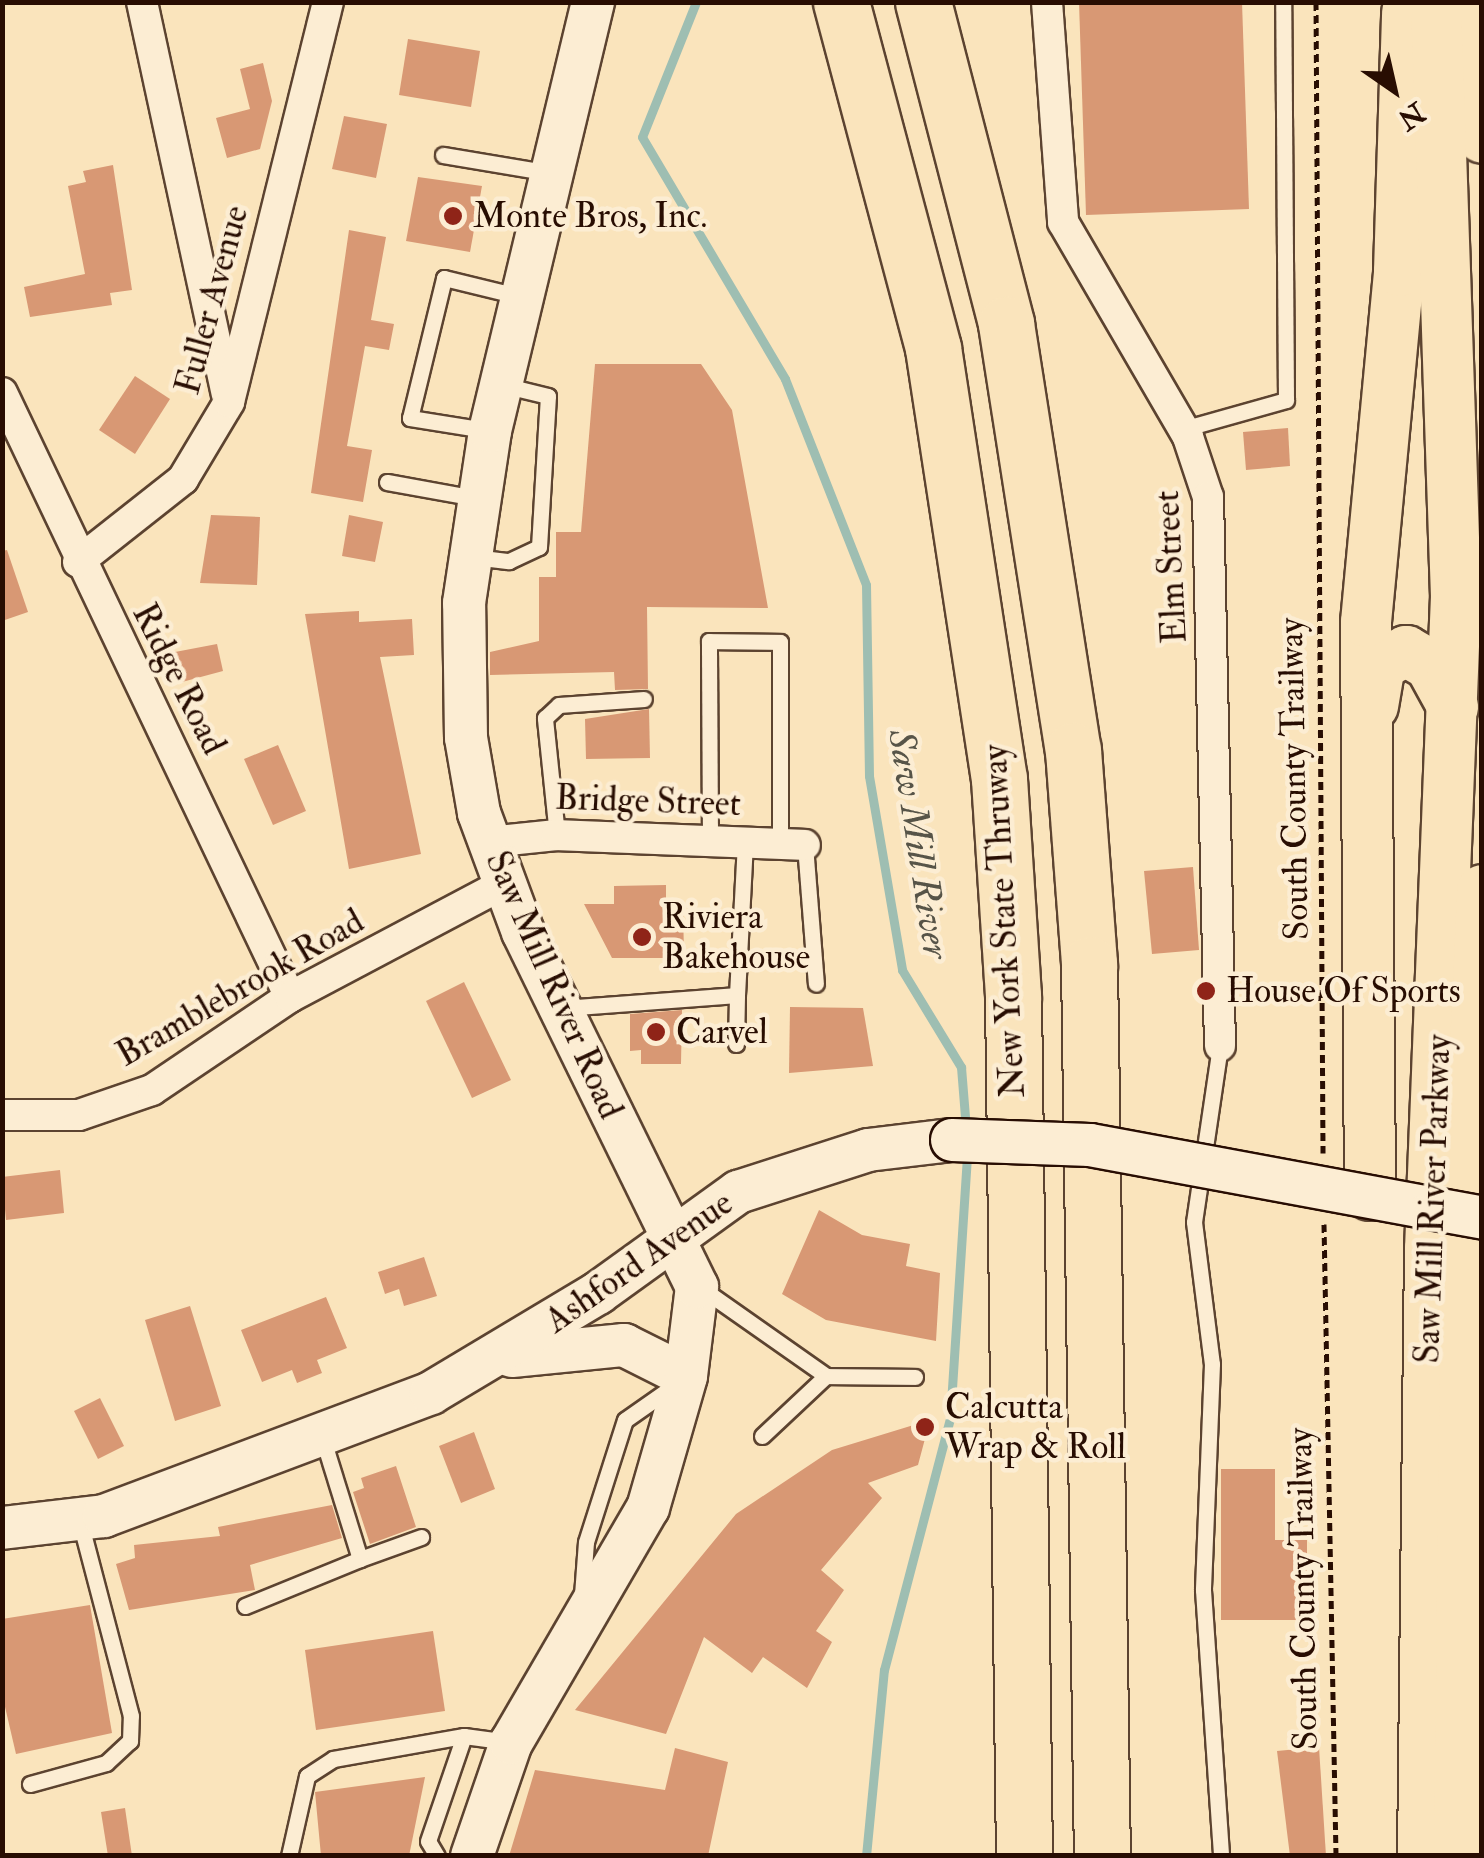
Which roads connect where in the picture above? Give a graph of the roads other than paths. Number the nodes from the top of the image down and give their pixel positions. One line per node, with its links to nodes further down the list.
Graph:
1 (142, 2): 17 (street)
2 (328, 2): 17 (street, Fuller Avenue)
3 (593, 2): 13 (main road, Saw Mill River Road)
4 (842, 2): 65 (highway, New York State Thruway)
5 (922, 2): 66 (highway)
6 (1048, 2): 18 (street, Elm Street)
7 (1282, 2): 18 (lane)
8 (1408, 2): 26 (highway)
9 (1436, 2): 25 (highway, Saw Mill River Parkway)
10 (1472, 2): 11 (highway)
11 (1482, 138)
12 (443, 155): 13 (lane)
13 (550, 173): 14 (main road, Saw Mill River Road)
14 (518, 296): 15 (main road, Saw Mill River Road); 19 (lane)
15 (498, 384): 19 (main road, Saw Mill River Road); 22 (lane)
16 (2, 393): 23 (street, Ridge Road)
17 (229, 402): 23 (street, Fuller Avenue)
18 (1183, 429): 39 (street, Elm Street)
19 (490, 430): 21 (main road, Saw Mill River Road)
20 (387, 482): 21 (lane)
21 (479, 498): 22 (main road, Saw Mill River Road)
22 (470, 556): 30 (main road, Saw Mill River Road)
23 (78, 562): 36 (street, Ridge Road)
24 (644, 699): 27 (lane)
25 (1453, 707): 26 (highway); 68 (highway, Saw Mill River Parkway)
26 (1371, 736): 41 (highway)
27 (556, 835): 28 (street, Bridge Street); 30 (street, Bridge Street)
28 (710, 840): 29 (street, Bridge Street); 31 (lane)
29 (745, 841): 31 (street, Bridge Street); 35 (lane)
30 (489, 842): 32 (main road, Saw Mill River Road)
31 (792, 844): 34 (lane)
32 (503, 884): 36 (street, Bramblebrook Road); 37 (main road, Saw Mill River Road)
33 (1482, 890): 42 (highway, Saw Mill River Parkway)
34 (816, 984)
35 (737, 995): 37 (lane); 38 (lane)
36 (290, 997): 40 (street, Bramblebrook Road)
37 (560, 1009): 43 (main road, Saw Mill River Road)
38 (736, 1044)
39 (1220, 1046): 67 (lane)
40 (2, 1115)
41 (1354, 1171): 42 (main road, Ashford Avenue, bridge); 43 (main road, Ashford Avenue, bridge)
42 (1474, 1231): 45 (highway); 58 (highway, Saw Mill River Parkway)
43 (677, 1234): 44 (main road, Saw Mill River Road); 46 (main road, Ashford Avenue)
44 (697, 1286): 47 (main road, Saw Mill River Road); 48 (lane)
45 (1482, 1311)
46 (496, 1359): 47 (main road); 50 (main road, Ashford Avenue)
47 (686, 1376): 60 (main road, Saw Mill River Road)
48 (826, 1376): 49 (lane); 51 (lane)
49 (915, 1378)
50 (322, 1436): 53 (main road, Ashford Avenue); 56 (lane)
51 (762, 1436)
52 (1482, 1460): 58 (highway)
53 (80, 1522): 54 (main road, Ashford Avenue); 61 (lane)
54 (2, 1528)
55 (421, 1537): 56 (lane)
56 (360, 1559): 57 (lane)
57 (245, 1606)
58 (1457, 1668): 69 (highway, Saw Mill River Parkway)
59 (464, 1736): 60 (lane); 62 (lane); 63 (lane)
60 (511, 1743): 64 (main road, Saw Mill River Road)
61 (30, 1784)
62 (290, 1856)
63 (437, 1856)
64 (472, 1856)
65 (1024, 1856)
66 (1102, 1856)
67 (1221, 1856)
68 (1424, 1856)
69 (1459, 1856)

